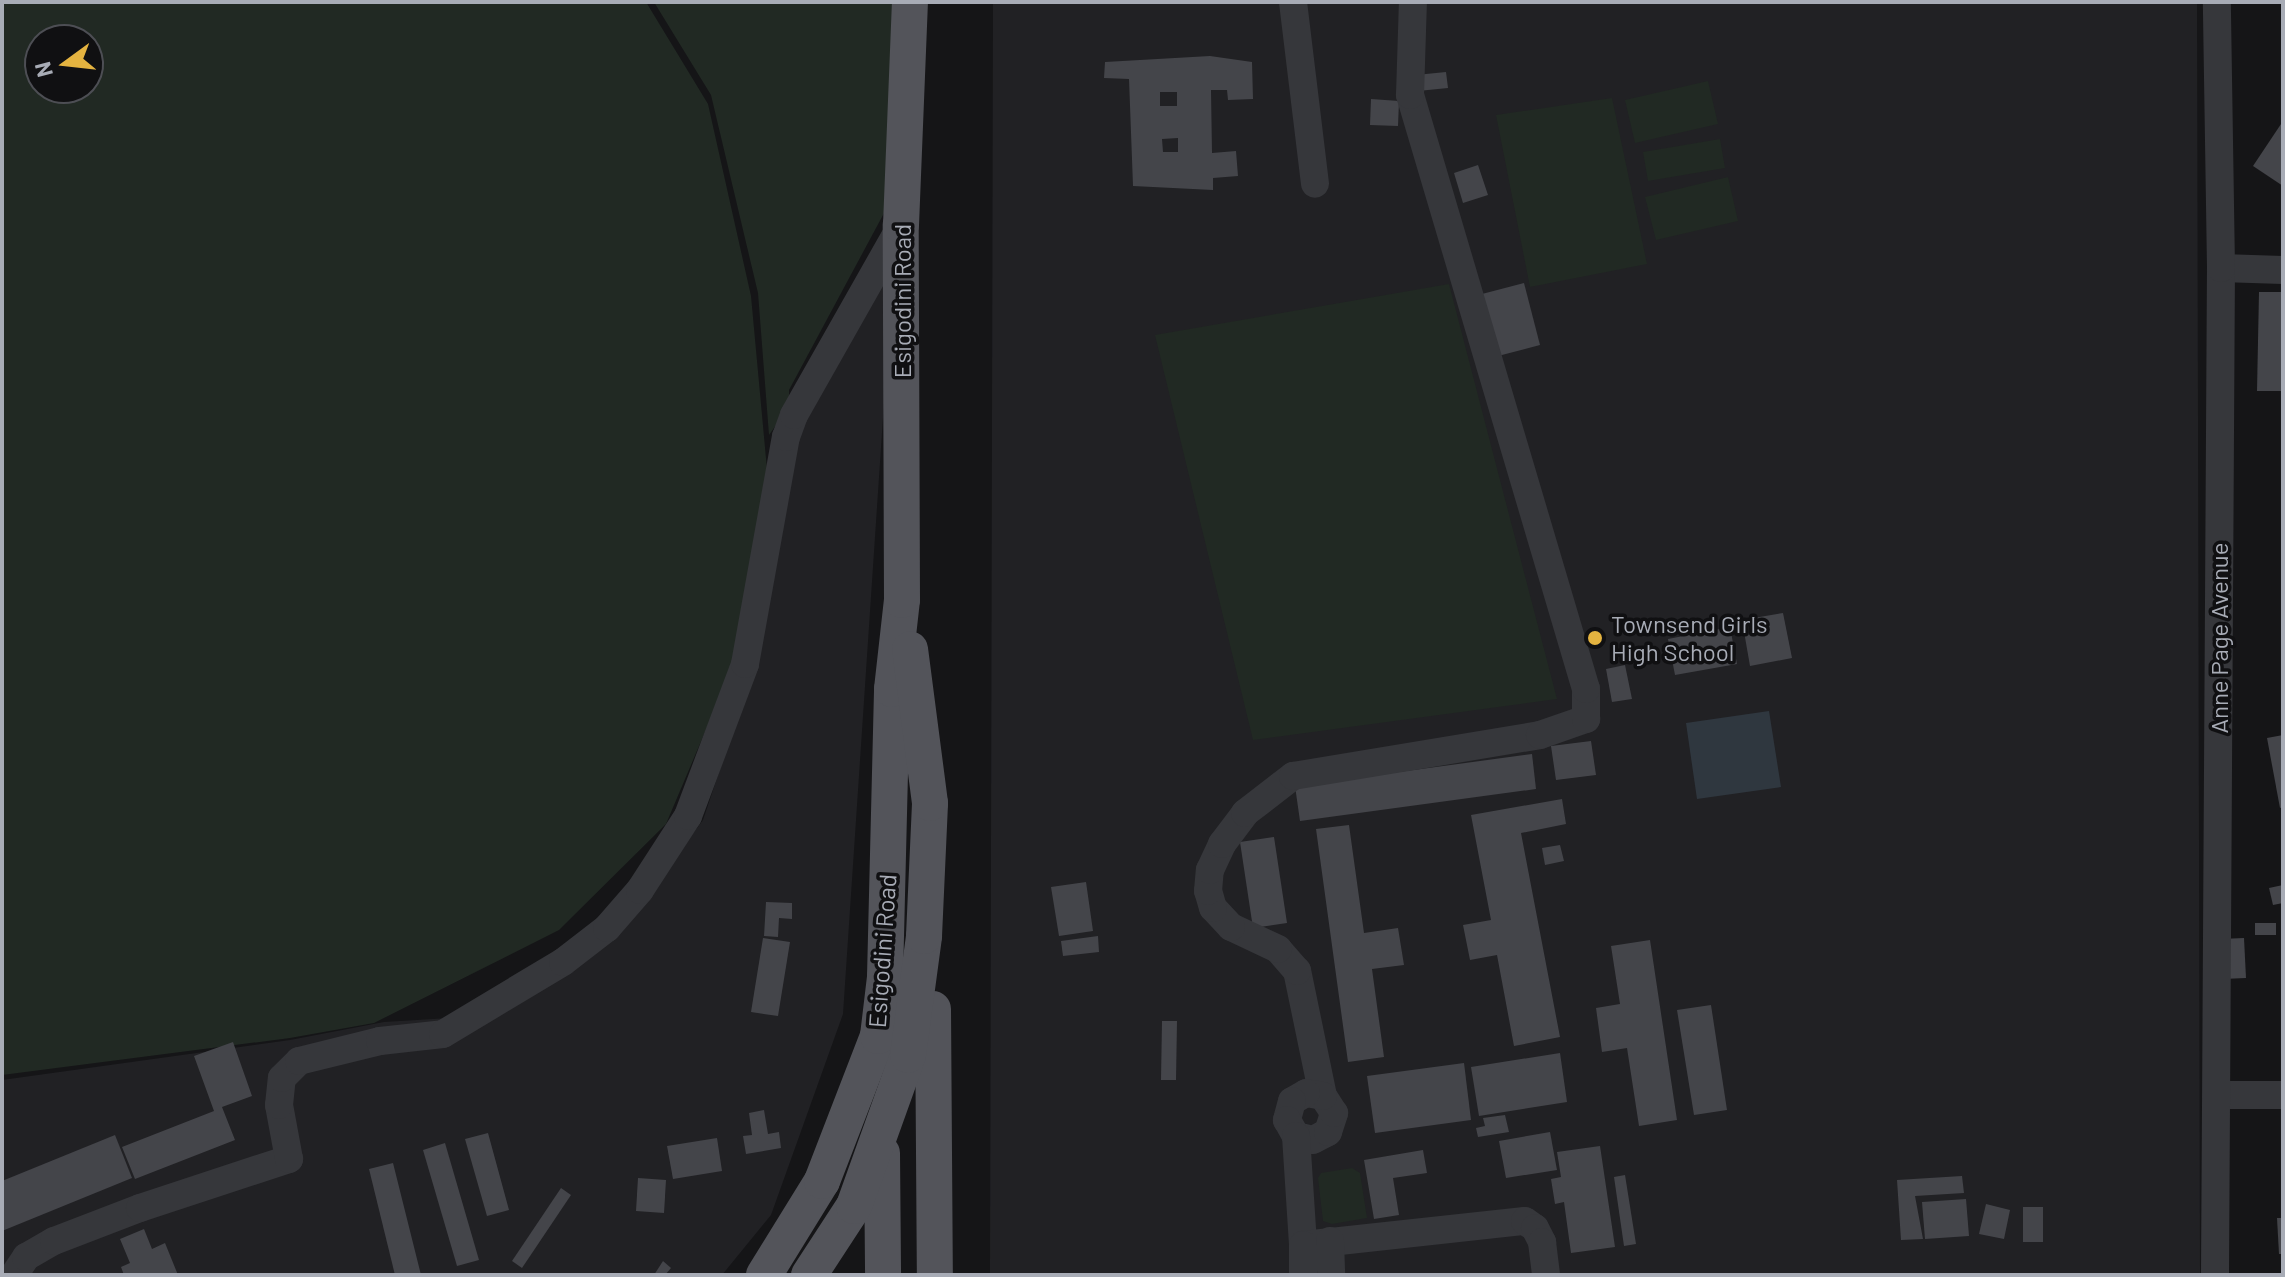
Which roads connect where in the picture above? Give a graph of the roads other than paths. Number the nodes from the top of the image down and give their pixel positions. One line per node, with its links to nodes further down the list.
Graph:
1 (910, 2): 6 (main road, Esigodini Road)
2 (1293, 2): 5 (street)
3 (1413, 2): 15 (street)
4 (2217, 2): 7 (street, Anne Page Avenue)
5 (1315, 184)
6 (901, 225): 9 (main road, Esigodini Road); 16 (street)
7 (2221, 268): 8 (street); 12 (street, Anne Page Avenue)
8 (2283, 270)
9 (902, 600): 10 (main road, Esigodini Road); 11 (main road, Esigodini Road)
10 (930, 803): 14 (main road, Esigodini Road); 20 (main road)
11 (878, 1036): 14 (main road); 17 (main road, Esigodini Road)
12 (2217, 1095): 13 (street); 24 (street, Anne Page Avenue)
13 (2283, 1095)
14 (882, 1137): 18 (main road, Esigodini Road); 19 (main road)
15 (1316, 1243): 21 (street); 22 (street); 23 (street)
16 (14, 1275)
17 (764, 1275)
18 (809, 1275)
19 (883, 1275)
20 (935, 1275)
21 (1303, 1275)
22 (1331, 1275)
23 (1546, 1275)
24 (2215, 1275)

